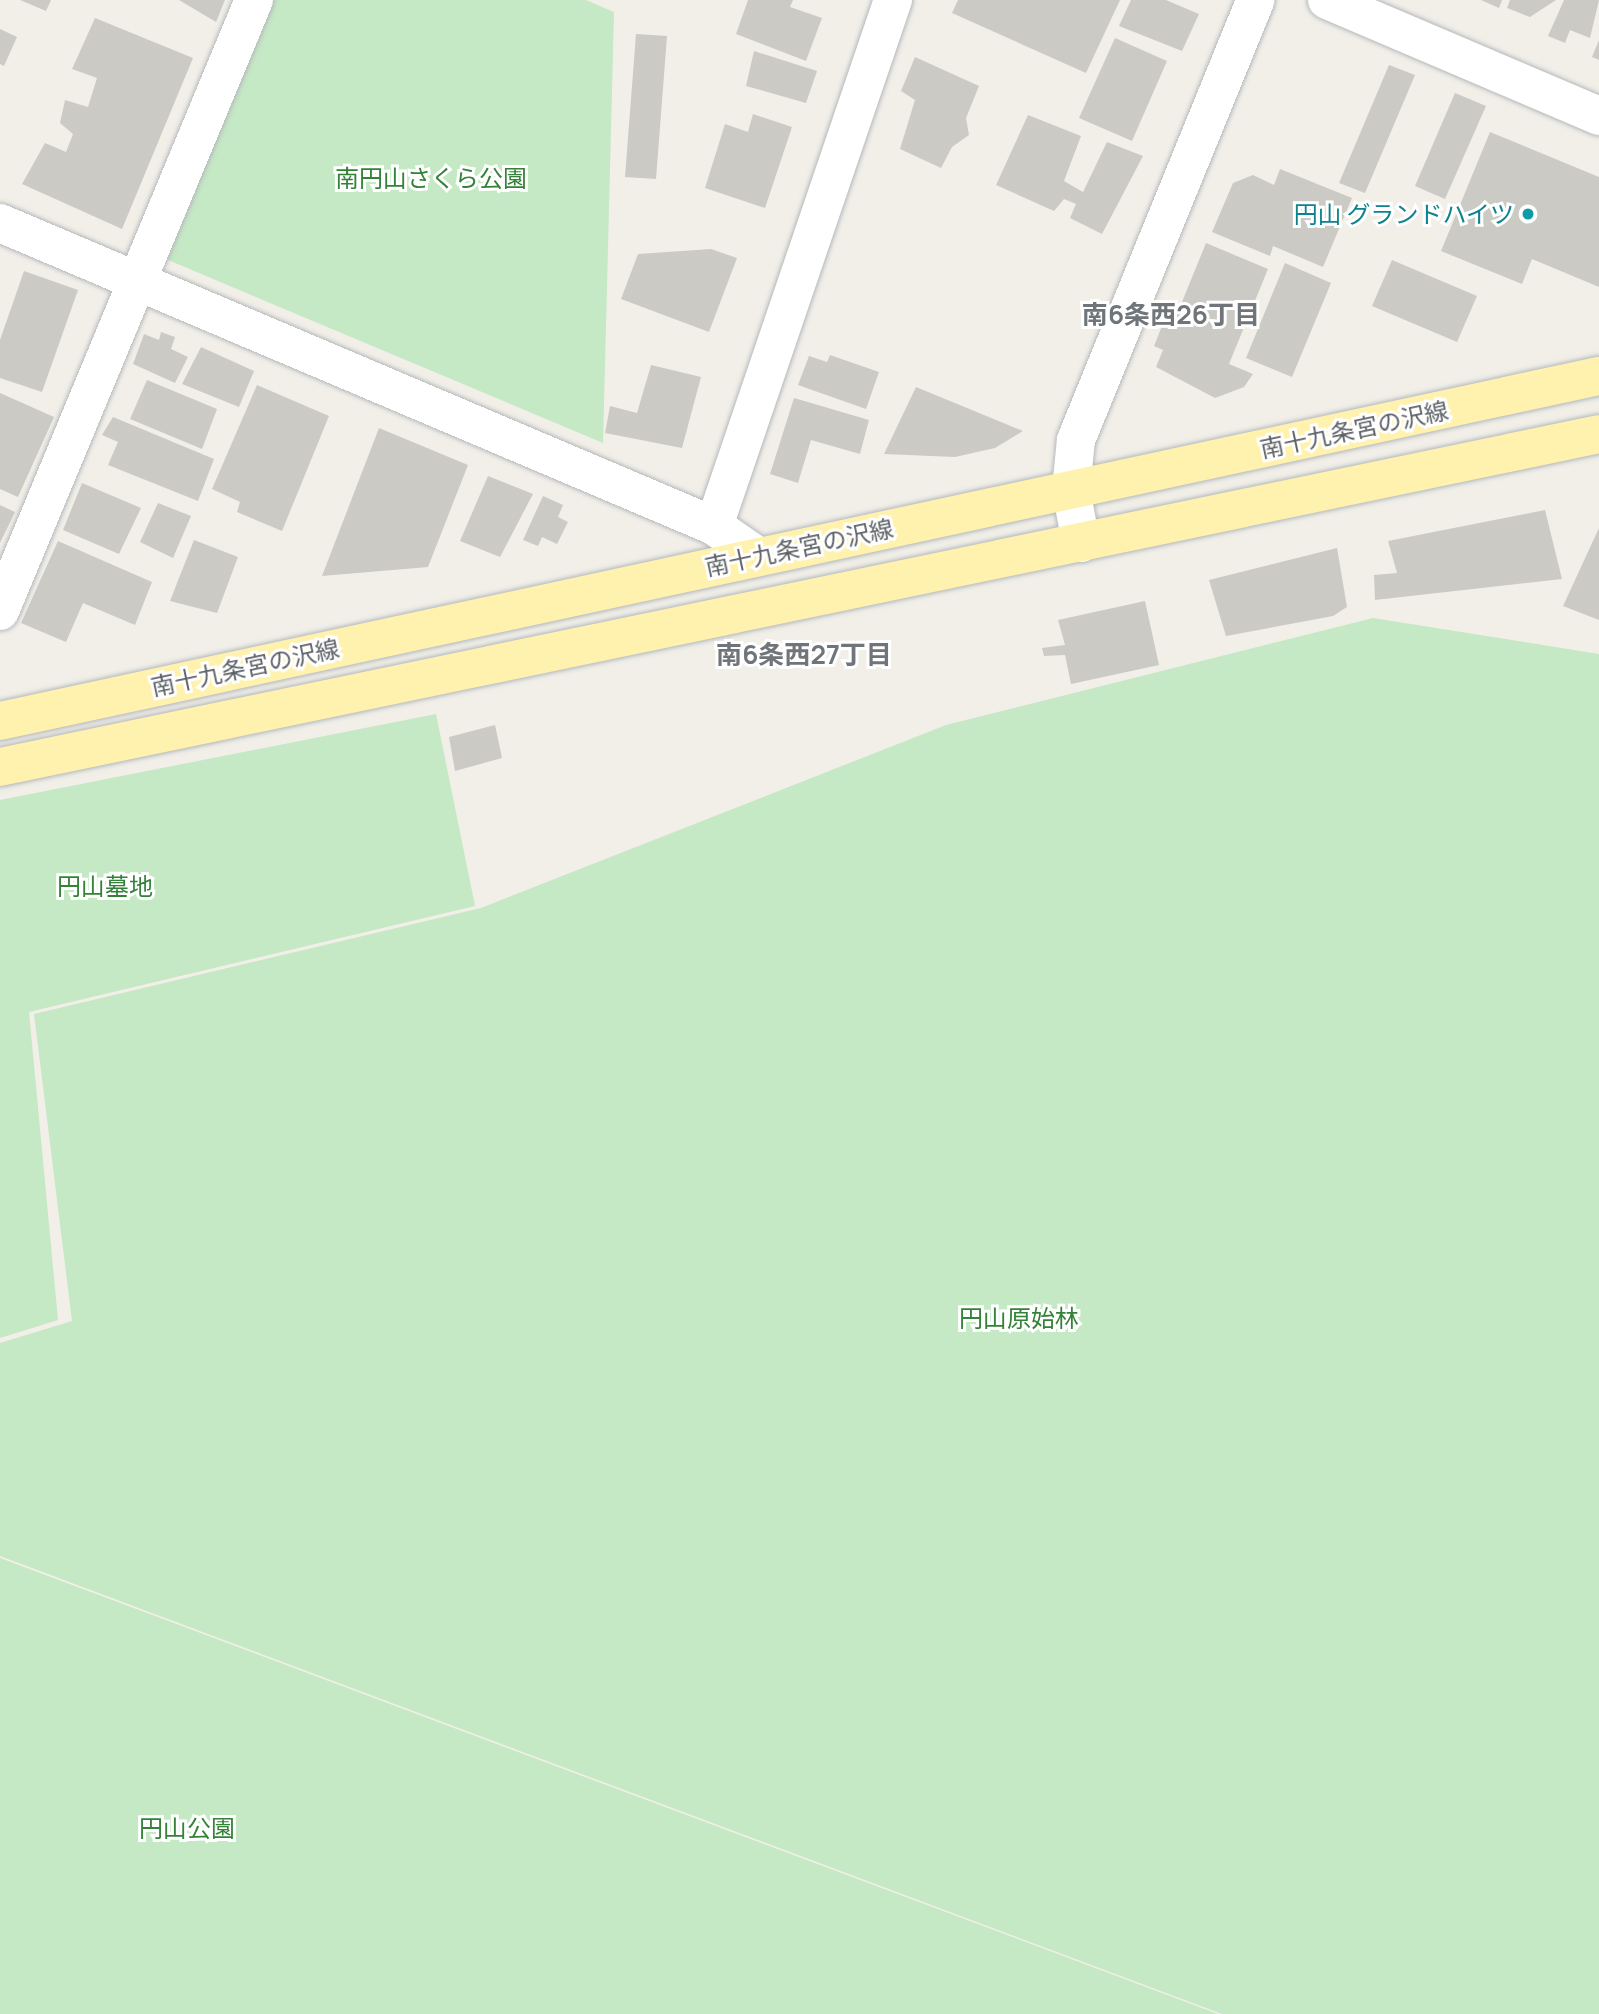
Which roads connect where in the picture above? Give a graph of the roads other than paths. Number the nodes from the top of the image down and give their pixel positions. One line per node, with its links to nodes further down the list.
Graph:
1 (254, 0): 7 (street)
2 (893, 0): 11 (street)
3 (1256, 0): 10 (street)
4 (1327, 0): 5 (street)
5 (1599, 116)
6 (0, 223): 7 (street)
7 (138, 282): 11 (street); 14 (street)
8 (1599, 376): 10 (main road, 南十九条宮の沢線)
9 (1599, 434): 12 (main road, 南十九条宮の沢線)
10 (1071, 489): 12 (street); 13 (main road, 南十九条宮の沢線)
11 (714, 526): 13 (street)
12 (1081, 543): 16 (main road, 南十九条宮の沢線)
13 (755, 555): 15 (main road, 南十九条宮の沢線)
14 (0, 611)
15 (0, 721)
16 (0, 767)

